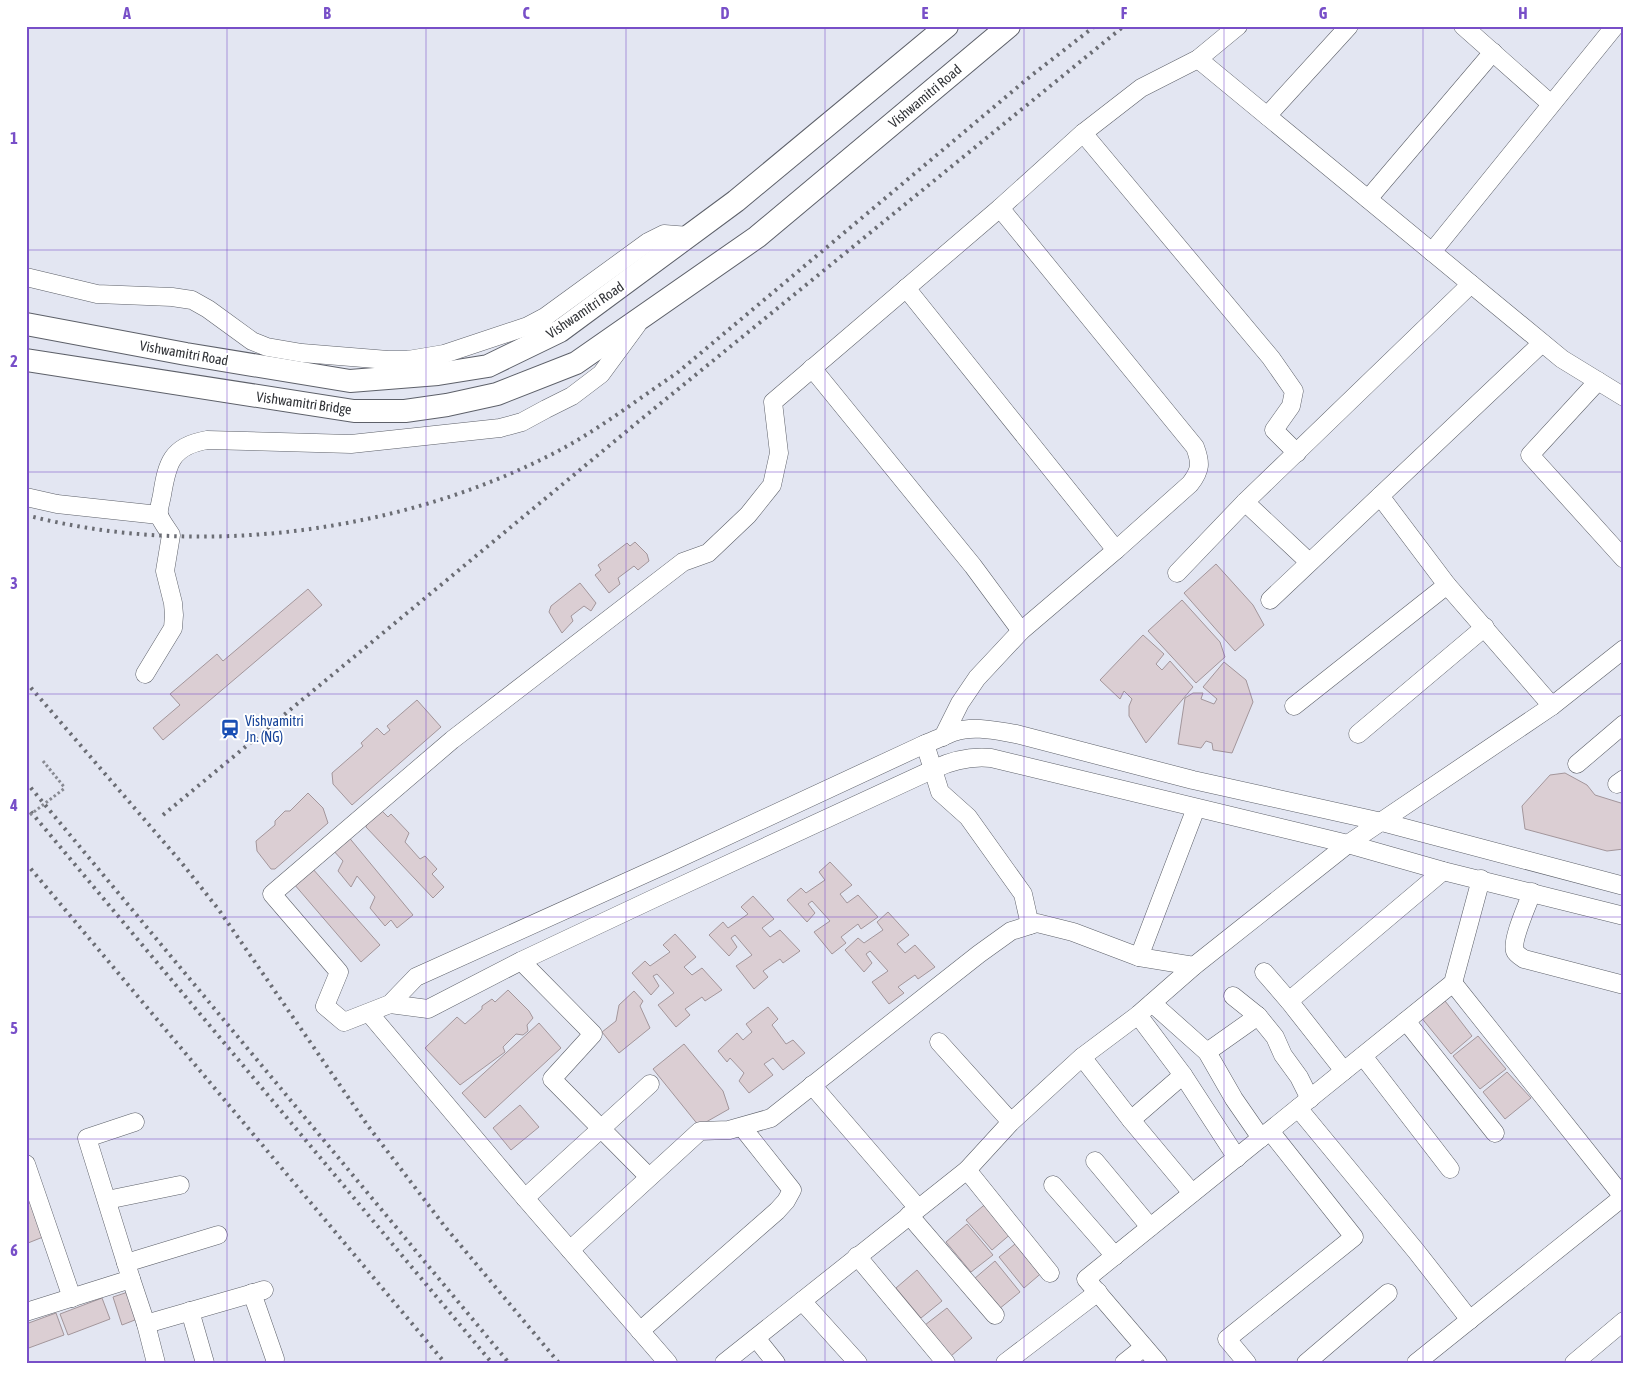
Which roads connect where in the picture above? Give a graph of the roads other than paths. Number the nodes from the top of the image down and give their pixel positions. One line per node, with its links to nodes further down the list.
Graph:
1 (947, 26): 14 (main road, Vishwamitri Road)
2 (1009, 26): 19 (main road, Vishwamitri Road)
3 (1238, 26): 8 (street)
4 (1349, 26): 10 (street)
5 (1463, 26): 7 (street)
6 (1614, 26): 9 (street)
7 (1493, 52): 9 (street); 12 (street)
8 (1198, 59): 10 (street); 11 (street)
9 (1551, 104): 15 (street)
10 (1267, 116): 12 (street)
11 (1083, 133): 13 (street); 27 (street)
12 (1368, 199): 15 (street)
13 (1000, 208): 18 (street); 32 (street)
14 (689, 236): 16 (street); 20 (main road, Vishwamitri Road)
15 (1432, 252): 17 (street)
16 (26, 277)
17 (1471, 284): 21 (street); 27 (street)
18 (906, 288): 24 (street); 32 (street)
19 (643, 316): 23 (main road, Vishwamitri Road); 31 (street)
20 (26, 324)
21 (1542, 343): 25 (street); 28 (street)
22 (26, 360): 23 (main road, Vishwamitri Bridge)
23 (576, 363)
24 (812, 368): 39 (street); 69 (street)
25 (1598, 381): 26 (street); 33 (street)
26 (1624, 397)
27 (1297, 453): 30 (street)
28 (1380, 496): 34 (street); 36 (street)
29 (26, 497): 31 (street)
30 (1246, 502): 34 (street); 35 (street)
31 (159, 515): 41 (street)
32 (1116, 550): 39 (street)
33 (1624, 559)
34 (1309, 562): 37 (street)
35 (1177, 573)
36 (1447, 585): 38 (street); 42 (street)
37 (1270, 600)
38 (1484, 627): 43 (street); 45 (street)
39 (1021, 631): 46 (street)
40 (1624, 649): 43 (street)
41 (146, 674)
42 (1294, 706)
43 (1552, 706): 51 (street)
44 (1624, 724): 48 (street)
45 (1358, 734)
46 (943, 737): 47 (street); 51 (street)
47 (925, 744): 49 (street); 68 (street)
48 (1577, 764)
49 (934, 769): 50 (street); 58 (street); 60 (street)
50 (1196, 808): 52 (street); 59 (street)
51 (1382, 822): 52 (street); 55 (street)
52 (1348, 844): 53 (street); 61 (street)
53 (1443, 870): 54 (street); 66 (street)
54 (1481, 879): 56 (street); 63 (street)
55 (1624, 886)
56 (1532, 892): 57 (street); 64 (street)
57 (1624, 916)
58 (1030, 925): 59 (street); 80 (street)
59 (1139, 957): 61 (street)
60 (522, 962): 68 (street); 86 (street)
61 (1194, 966): 67 (street)
62 (1264, 972): 66 (street)
63 (1453, 983): 72 (street); 99 (street)
64 (1624, 985)
65 (1232, 996): 71 (street)
66 (1290, 1001): 77 (street)
67 (1152, 1003): 70 (street); 74 (street)
68 (390, 1004): 69 (street)
69 (369, 1013): 98 (street)
70 (1138, 1015): 76 (street); 78 (street)
71 (1258, 1016): 74 (street); 81 (street)
72 (1406, 1021): 75 (street); 87 (street)
73 (939, 1042): 84 (street)
74 (1207, 1052): 88 (street)
75 (1363, 1056): 77 (street); 92 (street)
76 (1082, 1057): 82 (street); 84 (street)
77 (1344, 1071): 81 (street)
78 (1183, 1075): 82 (street); 89 (street)
79 (650, 1084): 86 (street)
80 (812, 1084): 85 (street); 101 (street)
81 (1304, 1104): 88 (street); 116 (street)
82 (1131, 1120): 97 (street)
83 (135, 1122): 100 (street)
84 (1011, 1122): 93 (street)
85 (742, 1127): 94 (street); 119 (street)
86 (600, 1128): 94 (street); 98 (street)
87 (1495, 1133)
88 (1265, 1135): 89 (street); 133 (street)
89 (1237, 1158): 97 (street)
90 (1095, 1161): 102 (street)
91 (26, 1164): 111 (street)
92 (1450, 1169)
93 (967, 1170): 101 (street); 108 (street)
94 (649, 1177): 104 (street)
95 (180, 1184): 100 (street)
96 (1053, 1185): 106 (street)
97 (1192, 1193): 102 (street)
98 (525, 1198): 104 (street)
99 (1623, 1198): 116 (street)
100 (106, 1200): 107 (street)
101 (913, 1212): 105 (street); 115 (street)
102 (1150, 1228): 106 (street)
103 (218, 1235): 107 (street)
104 (570, 1250): 119 (street)
105 (857, 1256): 112 (street); 129 (street)
106 (1115, 1256): 109 (street)
107 (128, 1271): 111 (street); 117 (street)
108 (1050, 1274)
109 (1098, 1292): 121 (street); 130 (street)
110 (1388, 1293): 134 (street)
111 (72, 1298): 114 (street)
112 (802, 1301): 120 (street); 128 (street)
113 (190, 1311): 117 (street); 122 (street); 124 (street)
114 (26, 1312)
115 (995, 1315)
116 (1470, 1320): 135 (street)
117 (146, 1324): 123 (street)
118 (1623, 1324): 136 (street)
119 (640, 1331): 125 (street)
120 (756, 1338): 126 (street); 127 (street)
121 (1144, 1347): 131 (street); 132 (street)
122 (275, 1359)
123 (156, 1363)
124 (205, 1363)
125 (668, 1363)
126 (724, 1363)
127 (776, 1363)
128 (858, 1363)
129 (946, 1363)
130 (1006, 1363)
131 (1124, 1363)
132 (1158, 1363)
133 (1247, 1363)
134 (1306, 1363)
135 (1416, 1363)
136 (1574, 1363)

